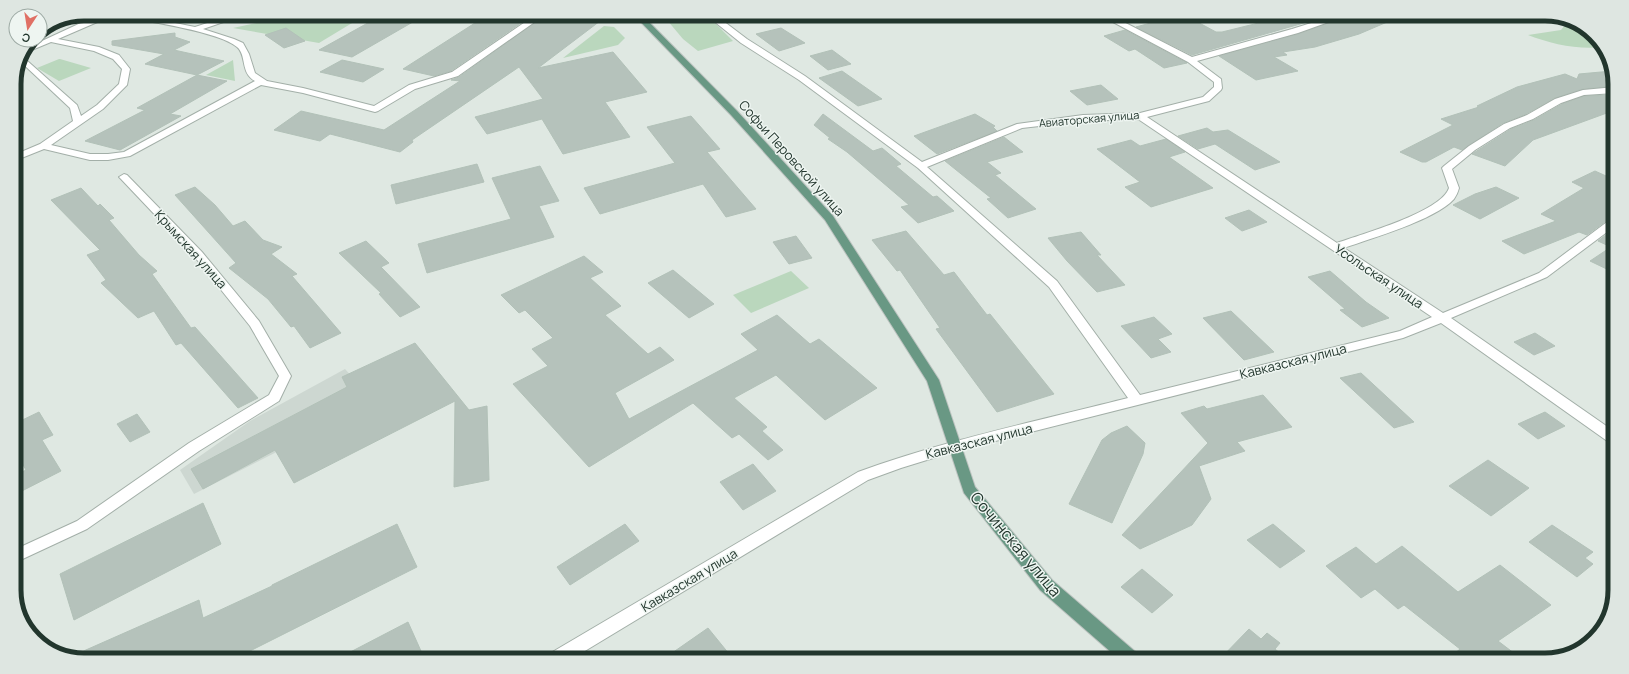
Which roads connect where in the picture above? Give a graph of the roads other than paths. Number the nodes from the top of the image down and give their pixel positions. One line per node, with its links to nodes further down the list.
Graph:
1 (92, 21): 10 (street)
2 (157, 21): 9 (street)
3 (221, 21): 9 (street)
4 (532, 21): 14 (street)
5 (644, 21): 27 (main road, Софьи Перовской улица)
6 (718, 21): 20 (street)
7 (1116, 21): 12 (street, Авиаторская улица)
8 (1326, 21): 12 (street)
9 (195, 29): 14 (street)
10 (52, 40): 11 (street); 17 (street)
11 (33, 48)
12 (1191, 60): 16 (street, Авиаторская улица)
13 (25, 62): 17 (street)
14 (260, 82): 18 (street)
15 (1608, 91): 23 (street)
16 (1140, 116): 20 (street, Авиаторская улица); 23 (street, Усольская улица)
17 (78, 122): 18 (street)
18 (43, 146): 19 (street)
19 (21, 155)
20 (921, 166): 25 (street)
21 (124, 176): 28 (street, Крымская улица)
22 (1608, 226): 24 (street, Кавказская улица)
23 (1336, 247): 24 (street, Усольская улица)
24 (1442, 318): 25 (street, Кавказская улица); 26 (street, Усольская улица)
25 (1137, 401): 27 (street, Кавказская улица)
26 (1608, 434)
27 (956, 446): 29 (street, Кавказская улица); 30 (main road, Сочинская улица)
28 (21, 554)
29 (567, 653)
30 (1124, 653)

